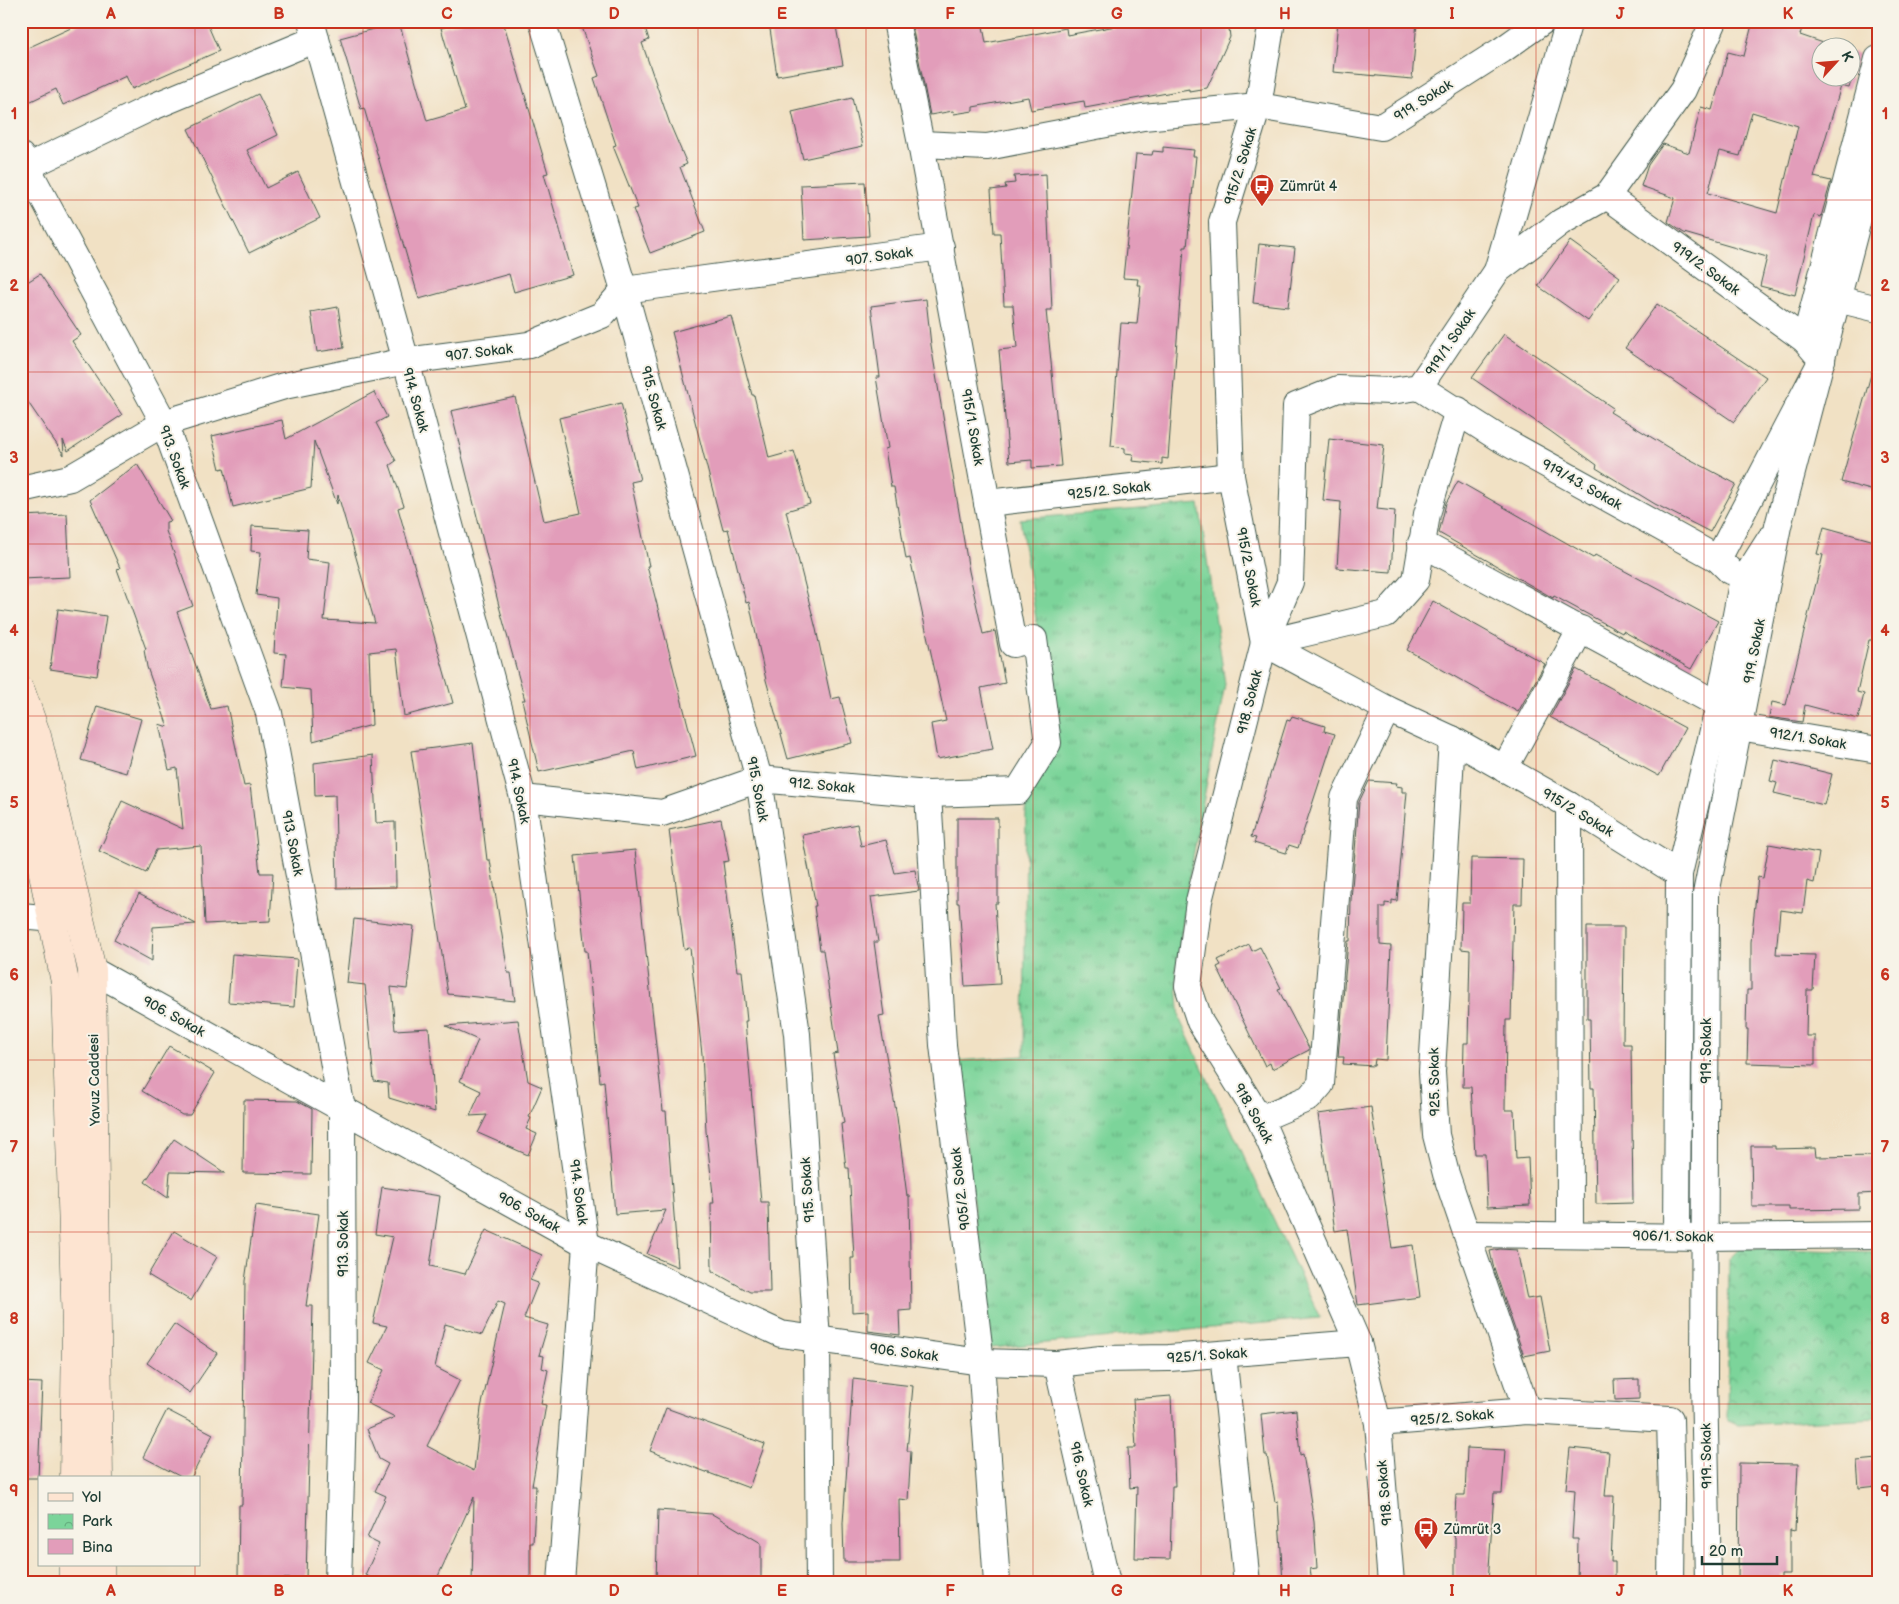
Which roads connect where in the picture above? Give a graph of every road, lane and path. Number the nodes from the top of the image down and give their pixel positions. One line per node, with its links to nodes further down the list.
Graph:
1 (542, 21): 16 (street, 915. Sokak)
2 (896, 21): 11 (street, 915/1. Sokak)
3 (1272, 21): 9 (street, 915/2. Sokak)
4 (1543, 21): 9 (street, 919. Sokak)
5 (1569, 21): 15 (street)
6 (1714, 21): 13 (street, 919/1. Sokak)
7 (314, 30): 12 (street); 21 (street, 914. Sokak)
8 (1878, 58): 19 (street)
9 (1258, 106): 11 (street); 25 (street, 915/2. Sokak)
10 (1878, 143): 17 (street, 919. Sokak)
11 (922, 144): 14 (street, 915/1. Sokak)
12 (24, 161): 24 (street, 913. Sokak)
13 (1607, 196): 15 (street, 919/1. Sokak); 19 (street, 919/2. Sokak)
14 (941, 247): 16 (street, 907. Sokak); 27 (street, 915/1. Sokak)
15 (1498, 271): 22 (street, 919/1. Sokak)
16 (624, 290): 21 (street, 907. Sokak); 42 (street, 915. Sokak)
17 (1837, 299): 18 (street); 20 (street, 919. Sokak)
18 (1878, 309)
19 (1805, 340): 20 (street)
20 (1822, 360): 28 (street, 919. Sokak); 30 (street, 919. Sokak)
21 (406, 361): 24 (street, 907. Sokak); 45 (street, 914. Sokak)
22 (1419, 387): 23 (street, 919/43. Sokak); 33 (street, 919/1. Sokak)
23 (1458, 410): 29 (street); 30 (street, 919/43. Sokak)
24 (164, 424): 26 (street, 907. Sokak); 51 (street, 913. Sokak)
25 (1231, 476): 27 (street, 925/2. Sokak); 33 (street, 915/2. Sokak)
26 (21, 489)
27 (987, 503): 43 (street, 915/1. Sokak)
28 (1778, 526): 31 (street, 919. Sokak); 37 (street, 919. Sokak)
29 (1421, 543): 32 (street); 33 (street)
30 (1718, 559): 31 (street, 919/43. Sokak)
31 (1742, 583): 35 (street, 919. Sokak)
32 (1581, 629): 35 (street); 41 (street)
33 (1264, 643): 36 (street, 915/2. Sokak); 52 (street, 918. Sokak)
34 (21, 691): 50 (main road, Yavuz Caddesi)
35 (1718, 705): 47 (street, 919. Sokak)
36 (1387, 709): 38 (street, 915/2. Sokak); 52 (street)
37 (1739, 727): 39 (street, 912/1. Sokak); 57 (street, 919. Sokak)
38 (1452, 740): 41 (street, 915/2. Sokak); 53 (street, 925. Sokak)
39 (1878, 750)
40 (21, 765): 49 (main road, Yavuz Caddesi)
41 (1504, 769): 46 (street, 915/2. Sokak)
42 (759, 779): 44 (street, 912. Sokak); 45 (street, 912. Sokak); 59 (street, 915. Sokak)
43 (1008, 791): 44 (street, 912. Sokak)
44 (928, 794): 62 (street, 905/2. Sokak)
45 (523, 798): 58 (street, 914. Sokak)
46 (1568, 805): 47 (street, 915/2. Sokak); 54 (street)
47 (1679, 874): 56 (street, 919. Sokak)
48 (21, 916): 49 (street)
49 (54, 919): 66 (main road, Yavuz Caddesi)
50 (92, 970): 51 (street, 906. Sokak); 67 (main road, Yavuz Caddesi)
51 (342, 1109): 58 (street, 906. Sokak); 72 (street, 913. Sokak)
52 (1260, 1119): 60 (street, 918. Sokak)
53 (1468, 1234): 54 (street, 906/1. Sokak); 64 (street, 925. Sokak)
54 (1570, 1234): 56 (street, 906/1. Sokak)
55 (1878, 1235): 57 (street, 906/1. Sokak)
56 (1677, 1236): 57 (street, 906/1. Sokak)
57 (1705, 1237): 80 (street, 919. Sokak)
58 (586, 1244): 59 (street, 906. Sokak); 73 (street, 914. Sokak)
59 (817, 1340): 62 (street, 906. Sokak); 74 (street, 915. Sokak)
60 (1358, 1343): 61 (street, 925/1. Sokak); 65 (street, 918. Sokak)
61 (1223, 1354): 63 (street, 925/1. Sokak); 77 (street)
62 (981, 1362): 63 (street, 906. Sokak); 75 (street, 905/2. Sokak)
63 (1057, 1364): 76 (street, 916. Sokak)
64 (1527, 1411): 65 (street, 925/2. Sokak); 79 (street, 925/2. Sokak)
65 (1378, 1423): 78 (street, 918. Sokak)
66 (74, 1476)
67 (99, 1476)
68 (73, 1566): 70 (main road)
69 (100, 1566): 71 (main road)
70 (73, 1583)
71 (100, 1583)
72 (338, 1583)
73 (561, 1583)
74 (819, 1583)
75 (996, 1583)
76 (1107, 1583)
77 (1247, 1583)
78 (1391, 1583)
79 (1671, 1583)
80 (1708, 1583)

